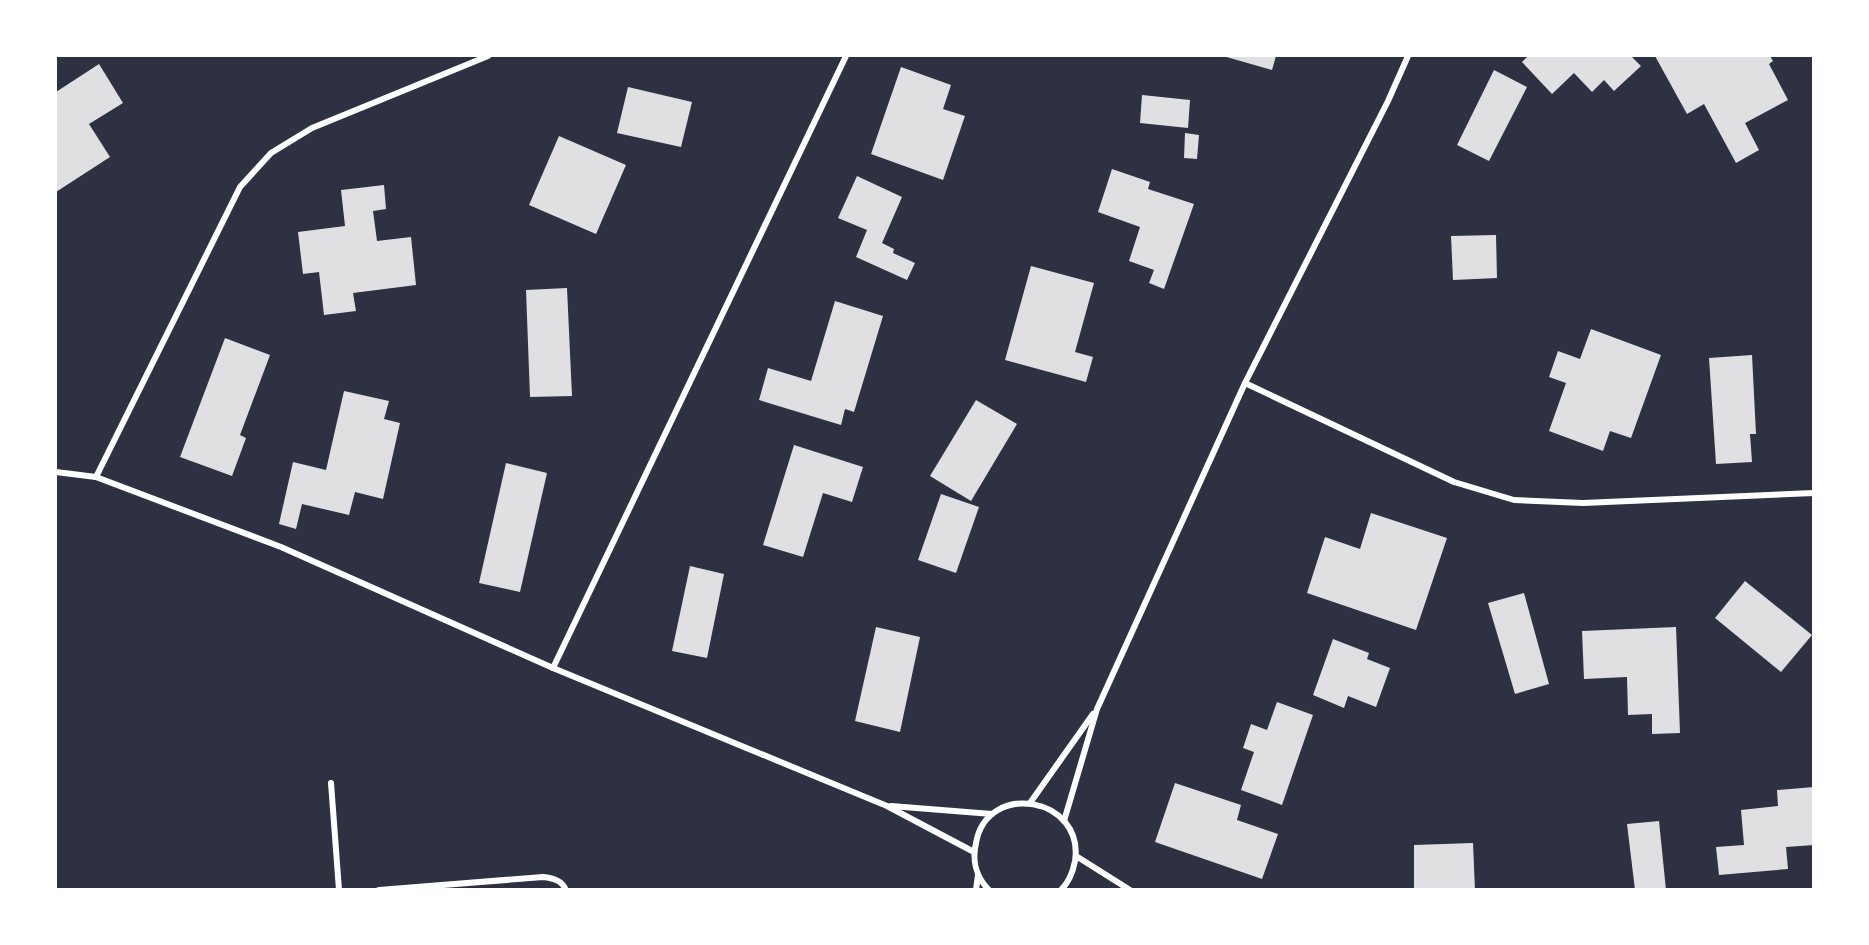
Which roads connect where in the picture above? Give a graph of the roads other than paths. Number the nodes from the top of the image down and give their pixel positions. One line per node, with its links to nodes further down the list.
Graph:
1 (488, 56): 6 (street)
2 (846, 56): 8 (street)
3 (1408, 56): 4 (street)
4 (1245, 384): 7 (street); 9 (street)
5 (56, 472): 6 (street)
6 (96, 477): 8 (street)
7 (1814, 493)
8 (553, 668): 12 (street)
9 (1097, 709): 11 (street); 14 (street)
10 (331, 783): 18 (street)
11 (1030, 803): 13 (street); 14 (street)
12 (887, 806): 13 (street); 15 (street)
13 (992, 814): 15 (street)
14 (1064, 821): 16 (street)
15 (974, 852): 17 (street)
16 (1076, 856): 23 (street); 24 (street)
17 (978, 875): 21 (street); 22 (street)
18 (339, 890)
19 (379, 890): 20 (street)
20 (566, 890)
21 (976, 890)
22 (989, 890)
23 (1061, 890)
24 (1130, 890)

